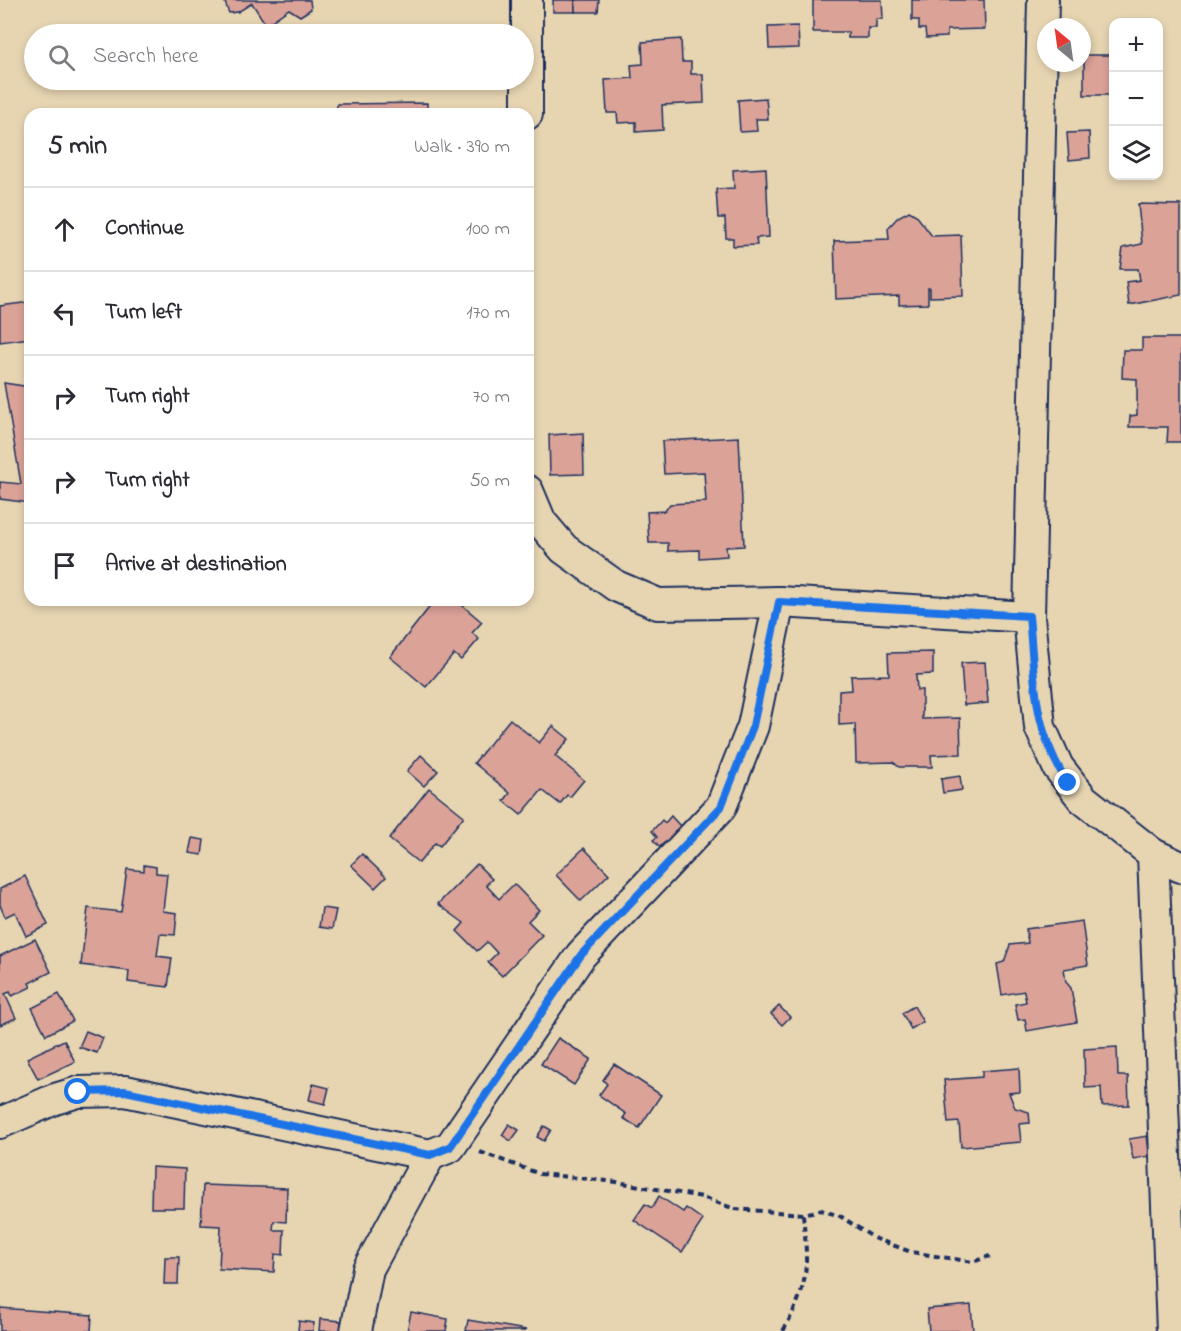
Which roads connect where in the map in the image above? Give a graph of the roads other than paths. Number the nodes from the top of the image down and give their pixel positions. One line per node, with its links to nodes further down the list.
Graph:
1 (527, 0): 3 (street)
2 (1043, 0): 8 (street)
3 (527, 24)
4 (527, 90): 5 (street)
5 (527, 108)
6 (534, 505): 7 (street)
7 (779, 602): 8 (street); 12 (street)
8 (1029, 616): 9 (street)
9 (1153, 854): 10 (street); 14 (street)
10 (1181, 867)
11 (0, 1123): 12 (street)
12 (440, 1151): 13 (street)
13 (356, 1331)
14 (1172, 1331)

